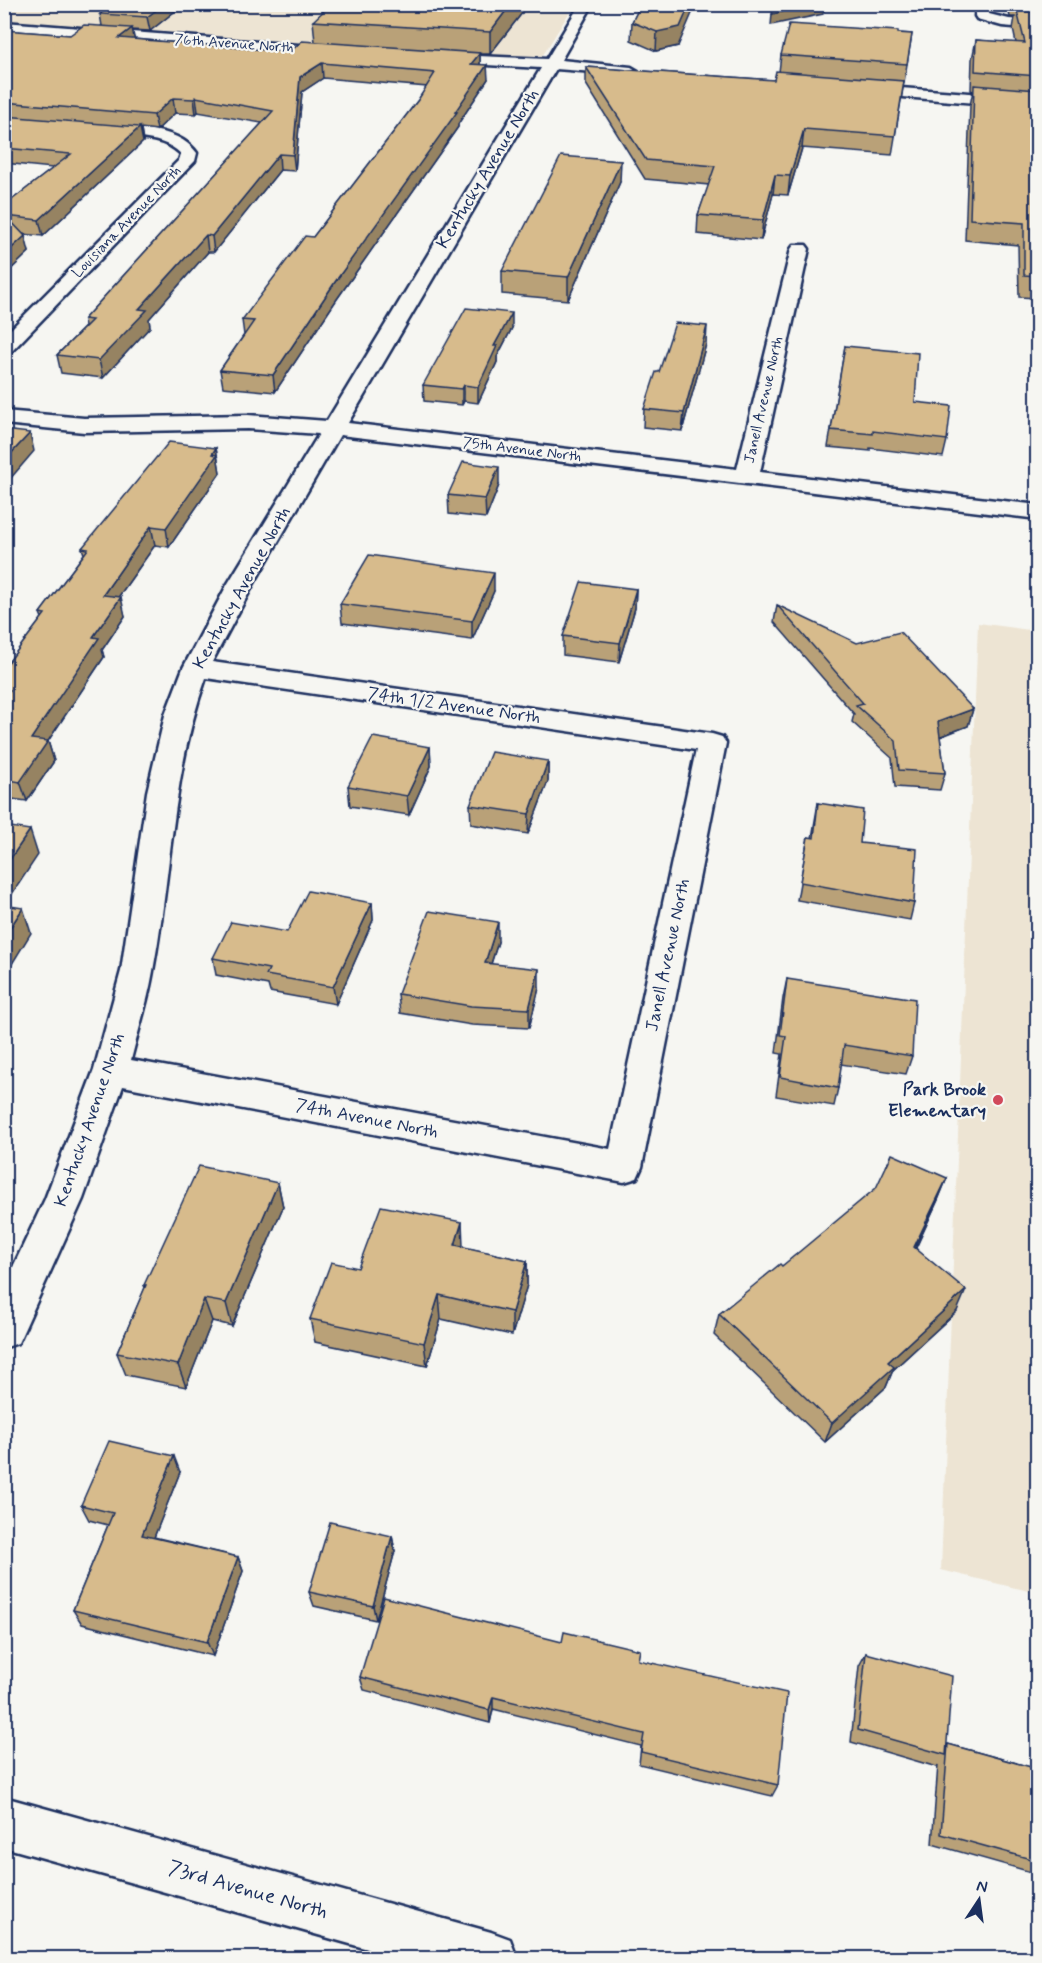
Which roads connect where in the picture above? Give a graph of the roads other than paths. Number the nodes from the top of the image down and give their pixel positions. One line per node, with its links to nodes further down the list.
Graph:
1 (587, 4): 7 (street, Kentucky Avenue North)
2 (983, 4): 3 (street)
3 (1038, 25)
4 (4, 26): 5 (street, 76th Avenue North)
5 (356, 54)
6 (414, 57): 7 (street)
7 (552, 64): 8 (street); 15 (street, Kentucky Avenue North)
8 (645, 73)
9 (844, 89): 10 (street)
10 (1038, 103)
11 (84, 130): 13 (street, Louisiana Avenue North)
12 (800, 249): 16 (street, Janell Avenue North)
13 (4, 348)
14 (4, 417): 15 (street, 75th Avenue North)
15 (334, 428): 16 (street, 75th Avenue North); 18 (street, Kentucky Avenue North)
16 (747, 477): 17 (street, 75th Avenue North)
17 (1038, 512)
18 (196, 668): 19 (street, 74th 1/2 Avenue North); 20 (street, Kentucky Avenue North)
19 (712, 743): 21 (street, Janell Avenue North)
20 (111, 1070): 21 (street, 74th Avenue North); 22 (street, Kentucky Avenue North)
21 (624, 1167)
22 (4, 1330)
23 (4, 1822): 24 (street, 73rd Avenue North)
24 (491, 1959)

